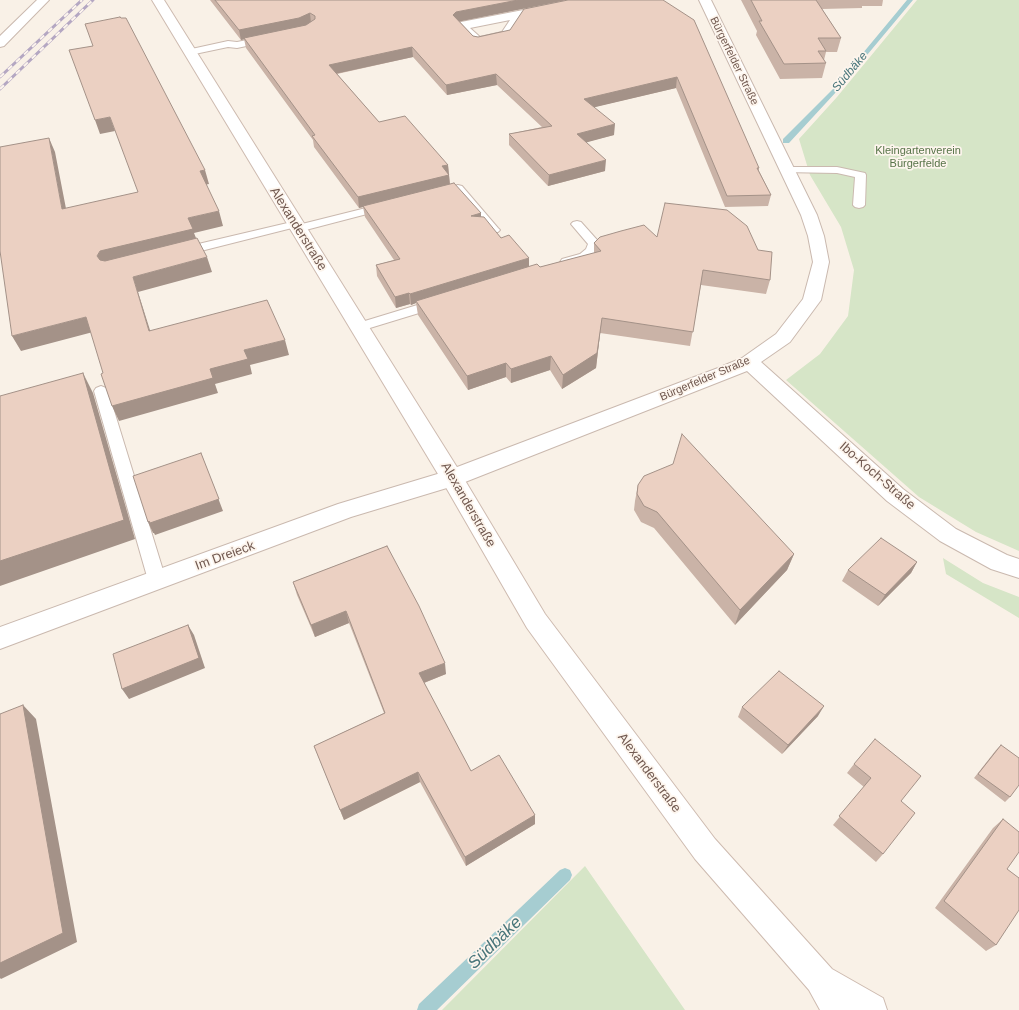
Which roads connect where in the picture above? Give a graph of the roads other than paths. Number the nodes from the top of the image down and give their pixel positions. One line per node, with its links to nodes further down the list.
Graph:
1 (42, 0): 7 (street)
2 (158, 0): 8 (street, Alexanderstraße)
3 (593, 0): 5 (street)
4 (705, 0): 9 (street, Bürgerfelder Straße)
5 (519, 14)
6 (280, 36): 8 (lane)
7 (0, 43)
8 (190, 52): 14 (street, Alexanderstraße)
9 (786, 170): 12 (lane); 20 (street, Bürgerfelder Straße)
10 (428, 196): 15 (lane)
11 (397, 203): 14 (lane)
12 (859, 205)
13 (577, 224): 17 (lane)
14 (297, 226): 16 (lane); 19 (street, Alexanderstraße)
15 (494, 230)
16 (173, 254)
17 (555, 265)
18 (447, 300): 19 (lane)
19 (360, 327): 22 (street, Alexanderstraße)
20 (749, 362): 22 (street, Bürgerfelder Straße); 23 (street, Ibo-Koch-Straße)
21 (101, 391): 24 (lane)
22 (452, 478): 24 (street, Im Dreieck); 26 (street, Alexanderstraße)
23 (1019, 569)
24 (157, 580): 25 (street, Im Dreieck)
25 (0, 638)
26 (820, 979): 27 (street, Alexanderstraße); 28 (street, Alexanderstraße)
27 (839, 1010)
28 (871, 1010)

